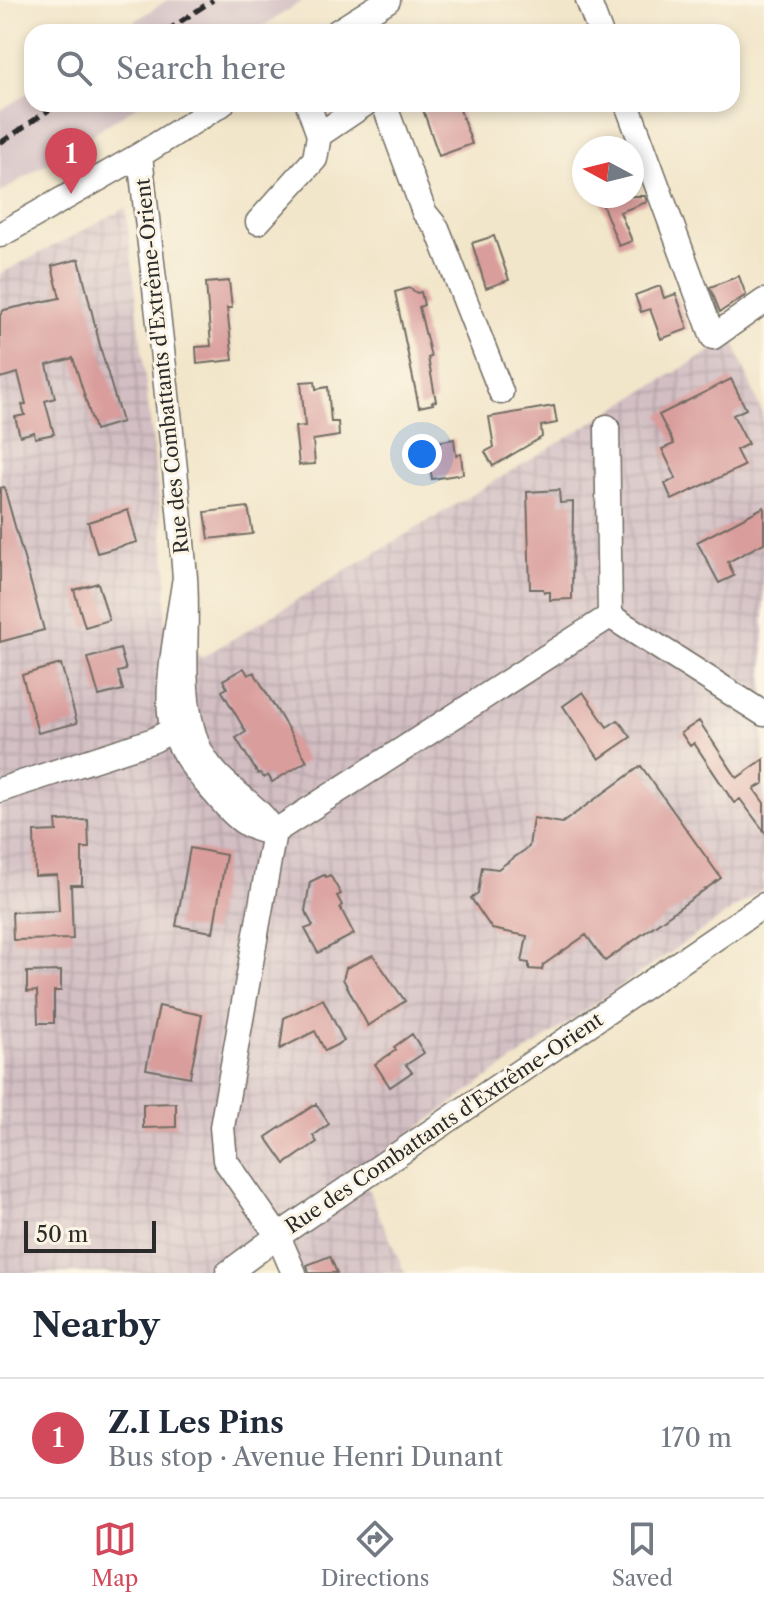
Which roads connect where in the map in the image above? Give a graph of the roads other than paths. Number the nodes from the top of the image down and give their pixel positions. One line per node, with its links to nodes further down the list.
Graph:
1 (388, 0): 3 (street)
2 (588, 0): 4 (street)
3 (350, 24)
4 (597, 24)
5 (209, 112): 11 (street)
6 (311, 112): 10 (street)
7 (353, 112): 10 (street)
8 (387, 112): 15 (street)
9 (630, 112): 14 (street)
10 (319, 135): 12 (street)
11 (140, 155): 13 (street); 19 (street, Rue des Combattants d'Extrême-Orient)
12 (258, 222)
13 (0, 235)
14 (764, 301)
15 (501, 392)
16 (607, 427): 17 (street)
17 (610, 616): 18 (street); 21 (street)
18 (764, 714)
19 (181, 725): 20 (street); 21 (street, Rue des Combattants d'Extrême-Orient)
20 (0, 790)
21 (274, 832): 23 (street, Rue des Combattants d'Extrême-Orient)
22 (764, 905): 23 (street, Rue des Combattants d'Extrême-Orient)
23 (278, 1236): 24 (street); 25 (street)
24 (228, 1273)
25 (294, 1273)

